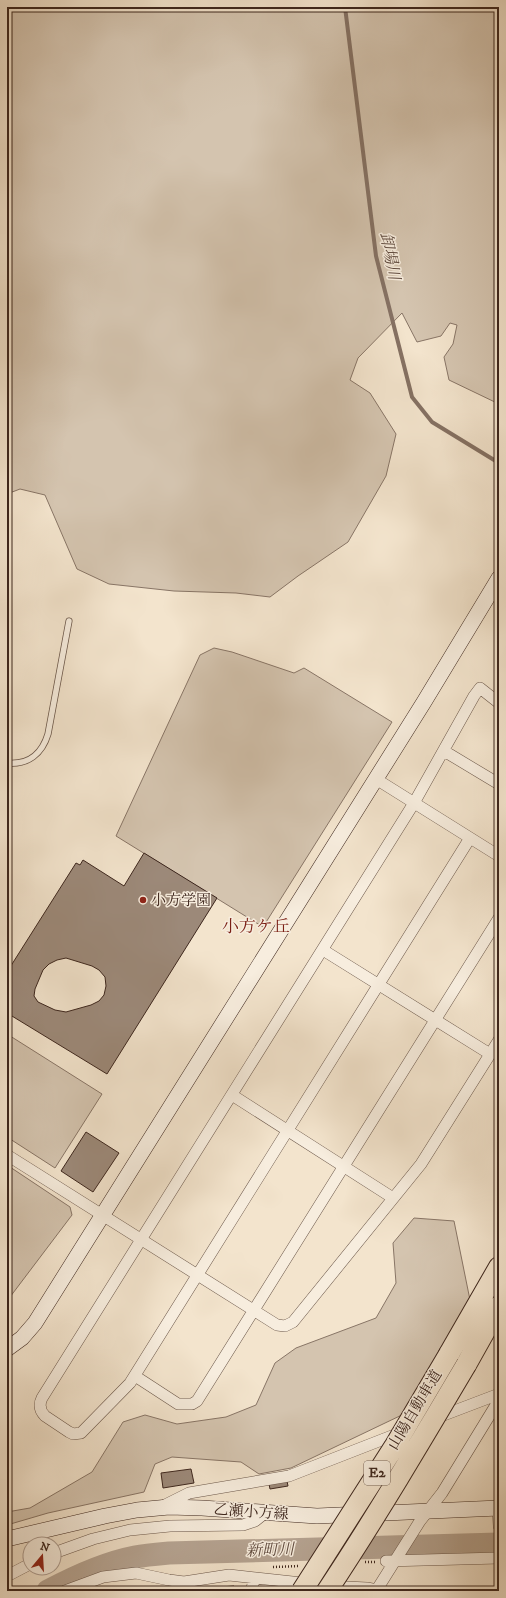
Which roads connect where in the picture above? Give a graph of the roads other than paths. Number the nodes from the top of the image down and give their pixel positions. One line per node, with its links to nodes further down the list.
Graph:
1 (499, 578): 6 (street)
2 (69, 621): 5 (lane)
3 (499, 703): 4 (street)
4 (444, 751): 7 (street); 8 (street)
5 (7, 763)
6 (376, 778): 8 (street); 22 (street)
7 (499, 784)
8 (414, 803): 9 (street); 12 (street)
9 (470, 838): 10 (street); 13 (street)
10 (499, 856)
11 (499, 918): 14 (street)
12 (323, 950): 13 (street); 17 (street)
13 (378, 985): 14 (street); 18 (street)
14 (435, 1020): 16 (street); 20 (street)
15 (499, 1040): 16 (street)
16 (490, 1054): 21 (street)
17 (232, 1095): 18 (street); 23 (street)
18 (287, 1131): 20 (street); 25 (street)
19 (7, 1155): 22 (street)
20 (344, 1167): 21 (street); 27 (street)
21 (393, 1198): 27 (street)
22 (103, 1215): 23 (street); 28 (street)
23 (142, 1240): 25 (street); 29 (street)
24 (496, 1271): 46 (highway, 山陽自動車道 / E2, bridge)
25 (198, 1275): 27 (street); 29 (street)
26 (499, 1306): 47 (highway, 山陽自動車道 / E2, bridge)
27 (254, 1310): 29 (street)
28 (7, 1349)
29 (135, 1376)
30 (499, 1394): 32 (street)
31 (499, 1400): 35 (street)
32 (157, 1508): 34 (street, 乙瀬小方線); 37 (street, 乙瀬小方線)
33 (499, 1511): 35 (street, 乙瀬小方線); 36 (street)
34 (265, 1513): 35 (street, 乙瀬小方線); 38 (street)
35 (424, 1516): 40 (street)
36 (499, 1526)
37 (7, 1539)
38 (62, 1550)
39 (499, 1558): 40 (street)
40 (394, 1559): 48 (street)
41 (22, 1568): 42 (street)
42 (7, 1576)
43 (255, 1578): 44 (street); 45 (street); 48 (street)
44 (65, 1591)
45 (251, 1591)
46 (302, 1591)
47 (327, 1591)
48 (376, 1591)

